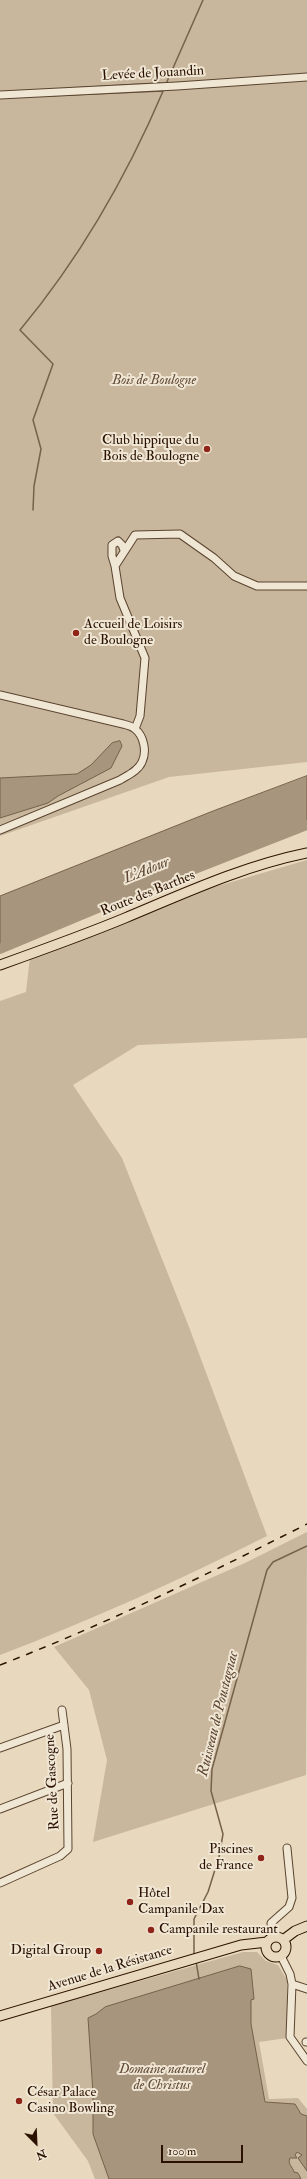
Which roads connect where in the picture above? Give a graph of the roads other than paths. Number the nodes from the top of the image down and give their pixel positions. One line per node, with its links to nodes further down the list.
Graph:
1 (307, 77): 2 (street, Levée de Jouandin)
2 (0, 95)
3 (124, 550): 4 (street); 4 (street); 5 (street)
4 (115, 566): 7 (street)
5 (307, 586)
6 (0, 695): 7 (street)
7 (135, 729): 8 (street)
8 (0, 830)
9 (307, 852): 10 (main road, Route des Barthes)
10 (0, 965)
11 (62, 1710): 12 (street, Rue de Gascogne)
12 (64, 1725): 13 (street); 14 (street, Rue de Gascogne)
13 (0, 1748)
14 (68, 1783): 15 (street); 17 (street, Rue de Gascogne)
15 (0, 1809)
16 (287, 1848): 20 (street)
17 (0, 1882)
18 (307, 1926): 21 (main road)
19 (307, 1930): 21 (main road)
20 (269, 1943): 21 (main road); 22 (main road); 25 (main road, Avenue de la Résistance)
21 (285, 1943): 22 (main road)
22 (281, 1956): 23 (street)
23 (292, 1984): 24 (street); 26 (street)
24 (307, 1988)
25 (0, 2016)
26 (307, 2061)

